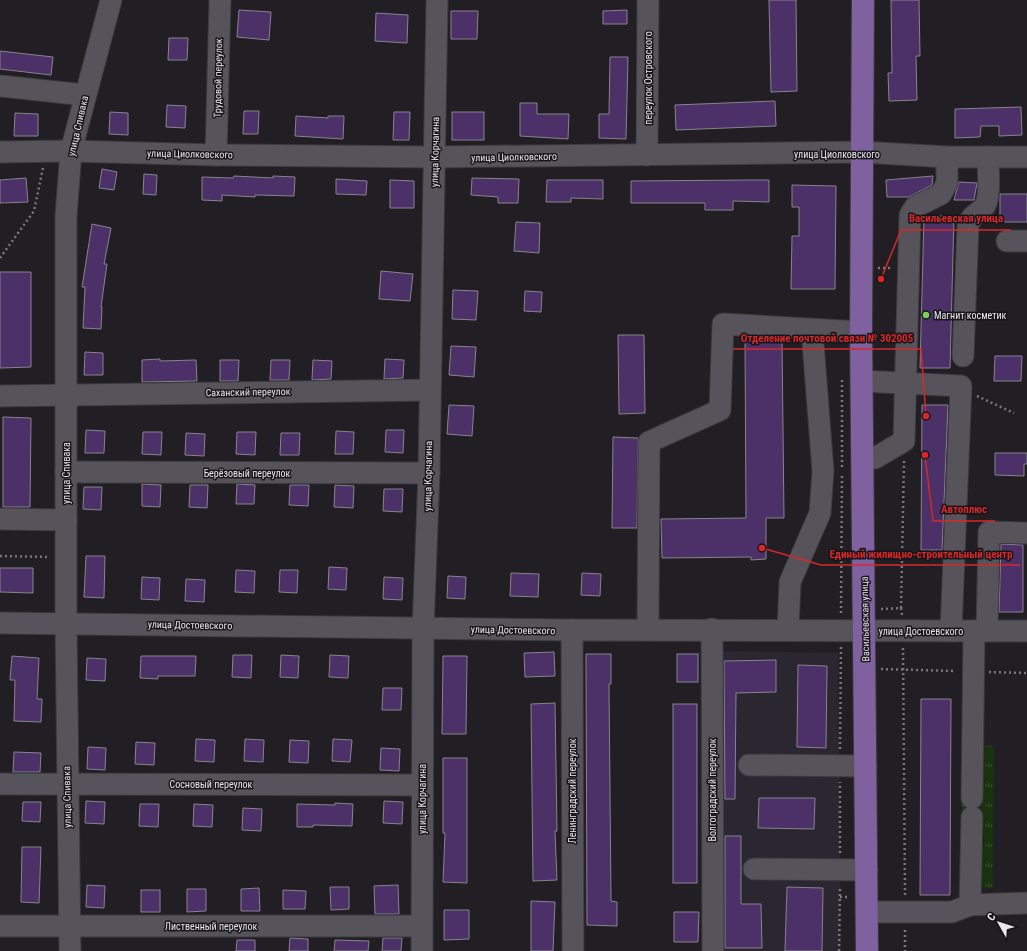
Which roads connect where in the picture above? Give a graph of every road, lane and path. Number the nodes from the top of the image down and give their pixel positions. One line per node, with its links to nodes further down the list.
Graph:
1 (111, 0): 7 (street, улица Спивака)
2 (220, 0): 12 (street, Трудовой переулок)
3 (437, 0): 14 (street, улица Корчагина)
4 (648, 0): 13 (street, переулок Островского)
5 (863, 0): 11 (main road, Васильевская улица)
6 (0, 86): 7 (street)
7 (85, 95): 9 (street, улица Спивака)
8 (46, 151): 9 (street, улица Циолковского); 10 (street, улица Циолковского); 18 (path)
9 (71, 151): 12 (street, улица Циолковского); 29 (street, улица Спивака)
10 (0, 152)
11 (862, 152): 13 (street, улица Циолковского); 15 (street, улица Циолковского); 22 (main road, Васильевская улица)
12 (216, 155): 14 (street, улица Циолковского)
13 (647, 155): 14 (street, улица Циолковского)
14 (435, 157): 28 (street, улица Корчагина)
15 (947, 157): 16 (street, улица Циолковского); 26 (street)
16 (988, 157): 17 (street, улица Циолковского); 23 (street)
17 (1027, 157)
18 (0, 258)
19 (874, 268): 20 (path)
20 (894, 268)
21 (812, 330): 22 (street); 47 (street); 50 (street)
22 (861, 332): 25 (main road, Васильевская улица)
23 (963, 356)
24 (842, 371): 43 (path)
25 (862, 381): 26 (street); 33 (main road, Васильевская улица)
26 (907, 383): 27 (street); 32 (street)
27 (961, 386): 31 (path); 52 (street)
28 (429, 390): 29 (street, Саханский переулок); 35 (street, улица Корчагина)
29 (66, 394): 30 (street, Саханский переулок); 34 (street, улица Спивака)
30 (0, 396)
31 (1014, 413)
32 (904, 441): 33 (street); 41 (path)
33 (863, 459): 42 (main road, Васильевская улица)
34 (66, 472): 35 (street, Берёзовый переулок); 37 (street, улица Спивака)
35 (429, 473): 46 (street, улица Корчагина)
36 (0, 519): 37 (street)
37 (66, 520): 40 (street, улица Спивака)
38 (1027, 533): 53 (street)
39 (0, 556): 40 (path)
40 (66, 558): 45 (street, улица Спивака)
41 (901, 608): 42 (path); 56 (path)
42 (865, 610): 43 (path); 55 (main road, Васильевская улица)
43 (841, 611): 51 (path)
44 (0, 623): 45 (street, улица Достоевского)
45 (66, 623): 46 (street, улица Достоевского); 66 (street, улица Спивака)
46 (423, 628): 49 (street, улица Достоевского); 67 (street, улица Корчагина)
47 (648, 629): 48 (street, улица Достоевского); 49 (street, улица Достоевского)
48 (712, 629): 50 (street, улица Достоевского); 81 (street, Волгоградский переулок)
49 (572, 630): 80 (street, Ленинградский переулок)
50 (788, 630): 51 (street, улица Достоевского)
51 (841, 631): 55 (street, улица Достоевского); 57 (path)
52 (951, 631): 53 (street, улица Достоевского); 56 (street, улица Достоевского)
53 (980, 631): 54 (street, улица Достоевского); 60 (street)
54 (1027, 631)
55 (865, 632): 56 (street, улица Достоевского); 58 (main road, Васильевская улица)
56 (902, 632): 59 (path)
57 (841, 669): 58 (path); 63 (path)
58 (865, 669): 59 (path); 64 (main road, Васильевская улица)
59 (904, 669): 60 (path); 74 (path)
60 (973, 671): 61 (path); 72 (street)
61 (1027, 673)
62 (749, 765): 63 (street)
63 (840, 766): 64 (street); 69 (path)
64 (866, 766): 70 (main road, Васильевская улица)
65 (0, 784): 66 (street, Сосновый переулок)
66 (67, 784): 67 (street, Сосновый переулок); 76 (street, улица Спивака)
67 (422, 785): 77 (street, улица Корчагина)
68 (754, 869): 69 (street)
69 (840, 870): 70 (street); 82 (path)
70 (867, 870): 73 (main road, Васильевская улица)
71 (1027, 903): 72 (street)
72 (970, 905): 74 (street)
73 (867, 912): 74 (street); 83 (main road, Васильевская улица)
74 (905, 912): 84 (path)
75 (0, 926): 76 (street, Лиственный переулок)
76 (70, 926): 77 (street, Лиственный переулок); 78 (street, улица Спивака)
77 (421, 926): 79 (street, улица Корчагина)
78 (70, 951)
79 (422, 951)
80 (573, 951)
81 (713, 951)
82 (839, 951)
83 (867, 951)
84 (905, 951)

